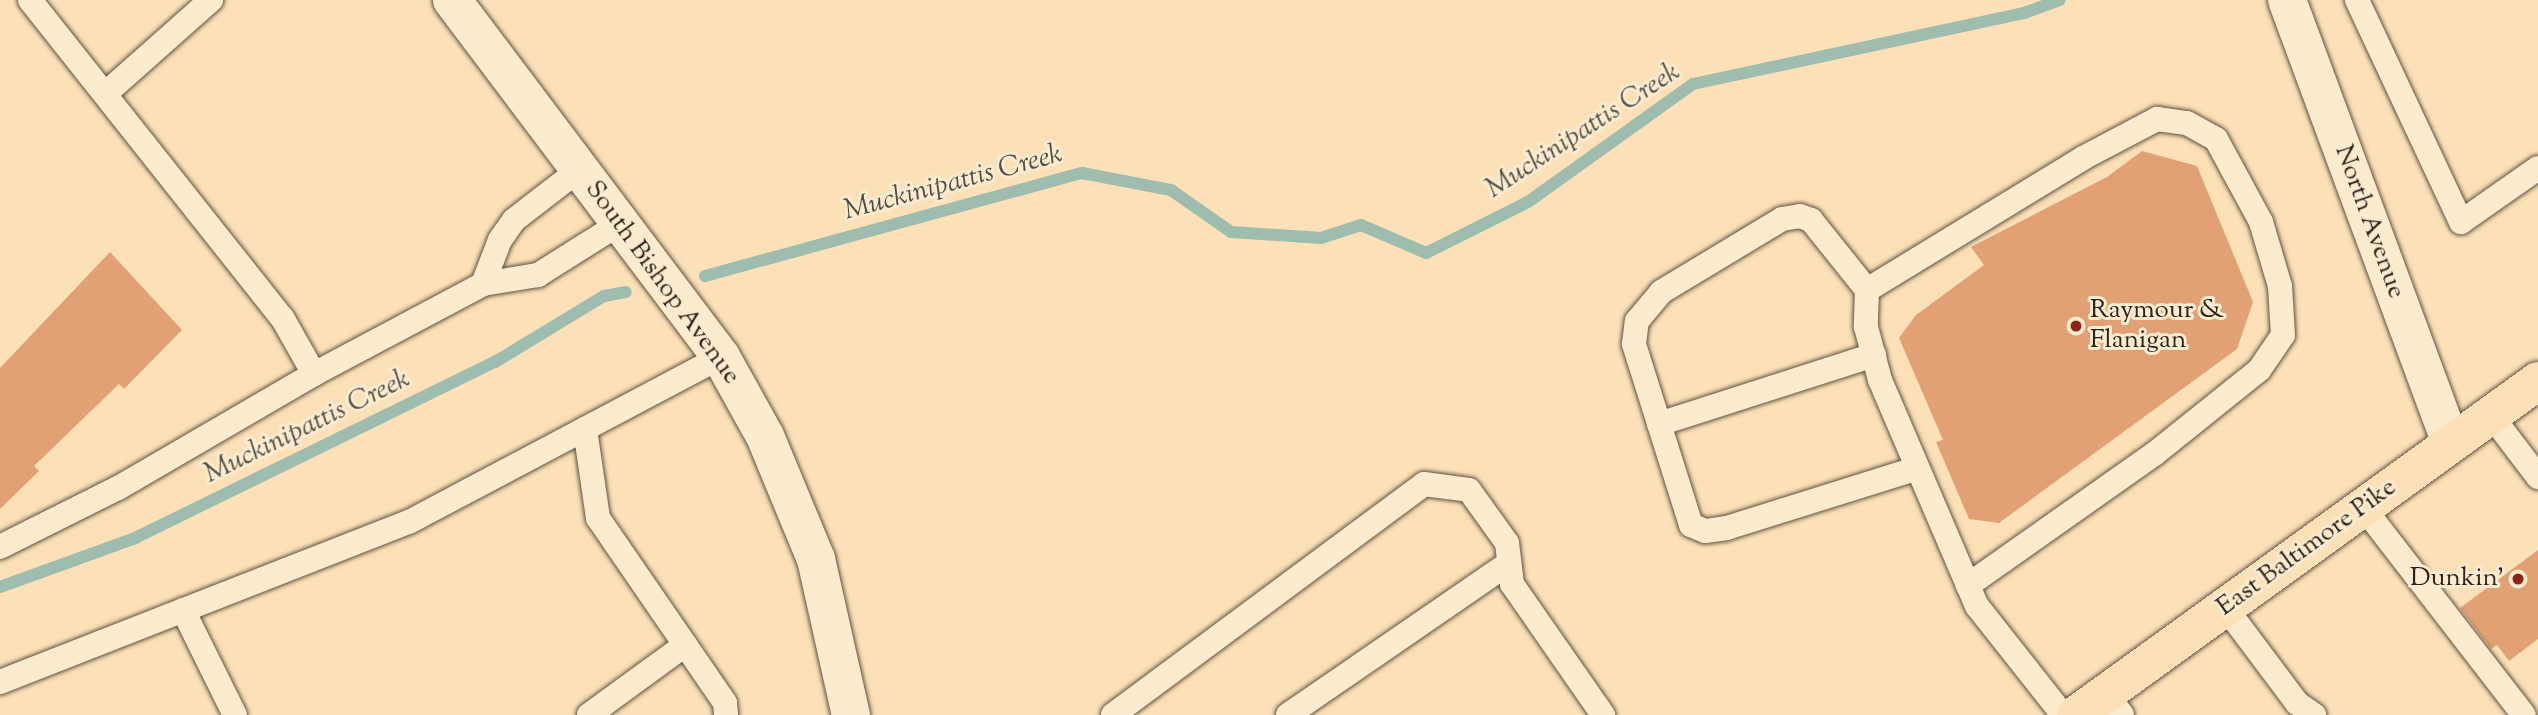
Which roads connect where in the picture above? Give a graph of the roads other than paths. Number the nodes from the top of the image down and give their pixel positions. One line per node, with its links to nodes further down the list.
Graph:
1 (30, 0): 6 (lane)
2 (211, 0): 6 (lane)
3 (452, 0): 8 (street, South Bishop Avenue)
4 (2287, 0): 19 (street, North Avenue)
5 (2357, 0): 7 (lane)
6 (105, 94): 14 (lane)
7 (2538, 168)
8 (580, 169): 9 (street, South Bishop Avenue); 10 (lane)
9 (619, 224): 10 (lane); 13 (street, South Bishop Avenue)
10 (483, 284): 14 (lane)
11 (1867, 290): 12 (lane); 17 (lane); 25 (lane)
12 (1874, 355): 17 (lane); 20 (lane)
13 (721, 357): 18 (lane); 34 (street, South Bishop Avenue)
14 (314, 374): 23 (lane)
15 (2538, 381): 16 (main road, East Baltimore Pike)
16 (2491, 415): 19 (main road, East Baltimore Pike); 21 (lane)
17 (1659, 424): 20 (lane)
18 (585, 429): 27 (lane); 28 (lane)
19 (2451, 443): 22 (main road, East Baltimore Pike)
20 (1915, 469): 25 (lane)
21 (2538, 477)
22 (2363, 507): 26 (main road, East Baltimore Pike); 41 (lane)
23 (0, 547)
24 (1509, 564): 35 (lane); 36 (lane); 37 (lane)
25 (1968, 585): 38 (lane)
26 (2225, 607): 30 (main road, East Baltimore Pike); 40 (lane)
27 (183, 610): 29 (lane); 31 (lane)
28 (685, 645): 32 (lane); 33 (lane)
29 (0, 682)
30 (2114, 704): 39 (main road, East Baltimore Pike)
31 (235, 715)
32 (589, 715)
33 (726, 715)
34 (851, 715)
35 (1112, 715)
36 (1288, 715)
37 (1603, 715)
38 (2063, 715)
39 (2076, 715)
40 (2314, 715)
41 (2524, 715)

